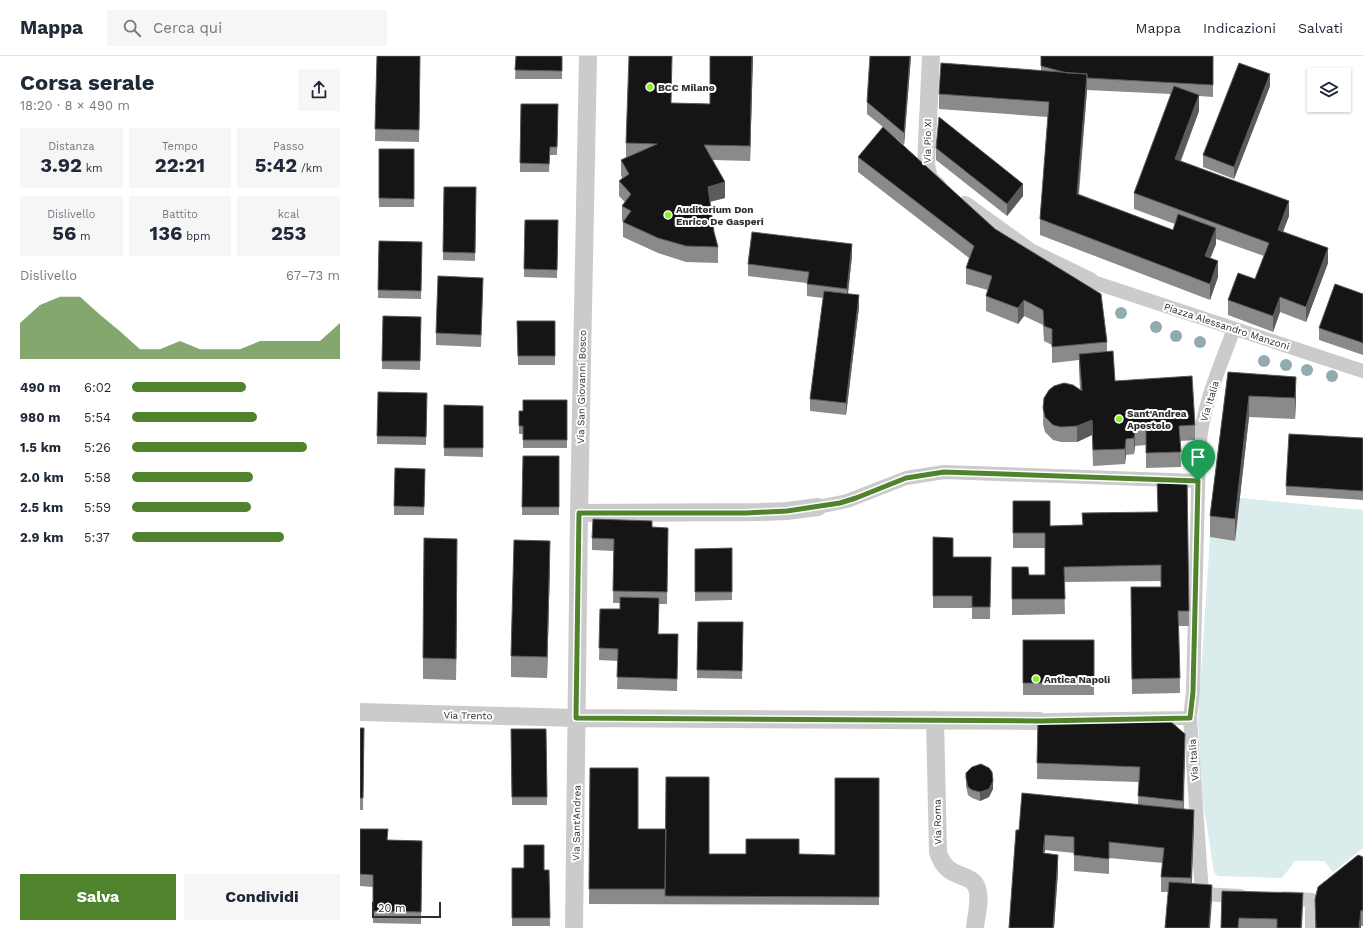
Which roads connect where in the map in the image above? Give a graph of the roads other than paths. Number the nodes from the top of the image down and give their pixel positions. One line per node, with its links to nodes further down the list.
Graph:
1 (588, 56): 8 (street, Via San Giovanni Bosco)
2 (931, 56): 3 (street, Via Pio XI)
3 (1090, 281): 4 (street, Piazza Alessandro Manzoni)
4 (1234, 328): 5 (street, Piazza Alessandro Manzoni); 6 (street, Via Italia)
5 (1363, 371)
6 (1198, 481): 7 (street); 11 (street, Via Italia)
7 (818, 506): 8 (street)
8 (579, 513): 10 (street, Via San Giovanni Bosco)
9 (360, 712): 10 (street, Via Trento)
10 (576, 718): 12 (street); 18 (street, Via Sant'Andrea)
11 (1190, 718): 13 (street); 15 (street, Via Italia)
12 (935, 720): 13 (street); 19 (street, Via Roma)
13 (1040, 721)
14 (1324, 890): 17 (street)
15 (1256, 897)
16 (1272, 898): 17 (street)
17 (1312, 900): 20 (street)
18 (574, 928)
19 (975, 928)
20 (1312, 928)

